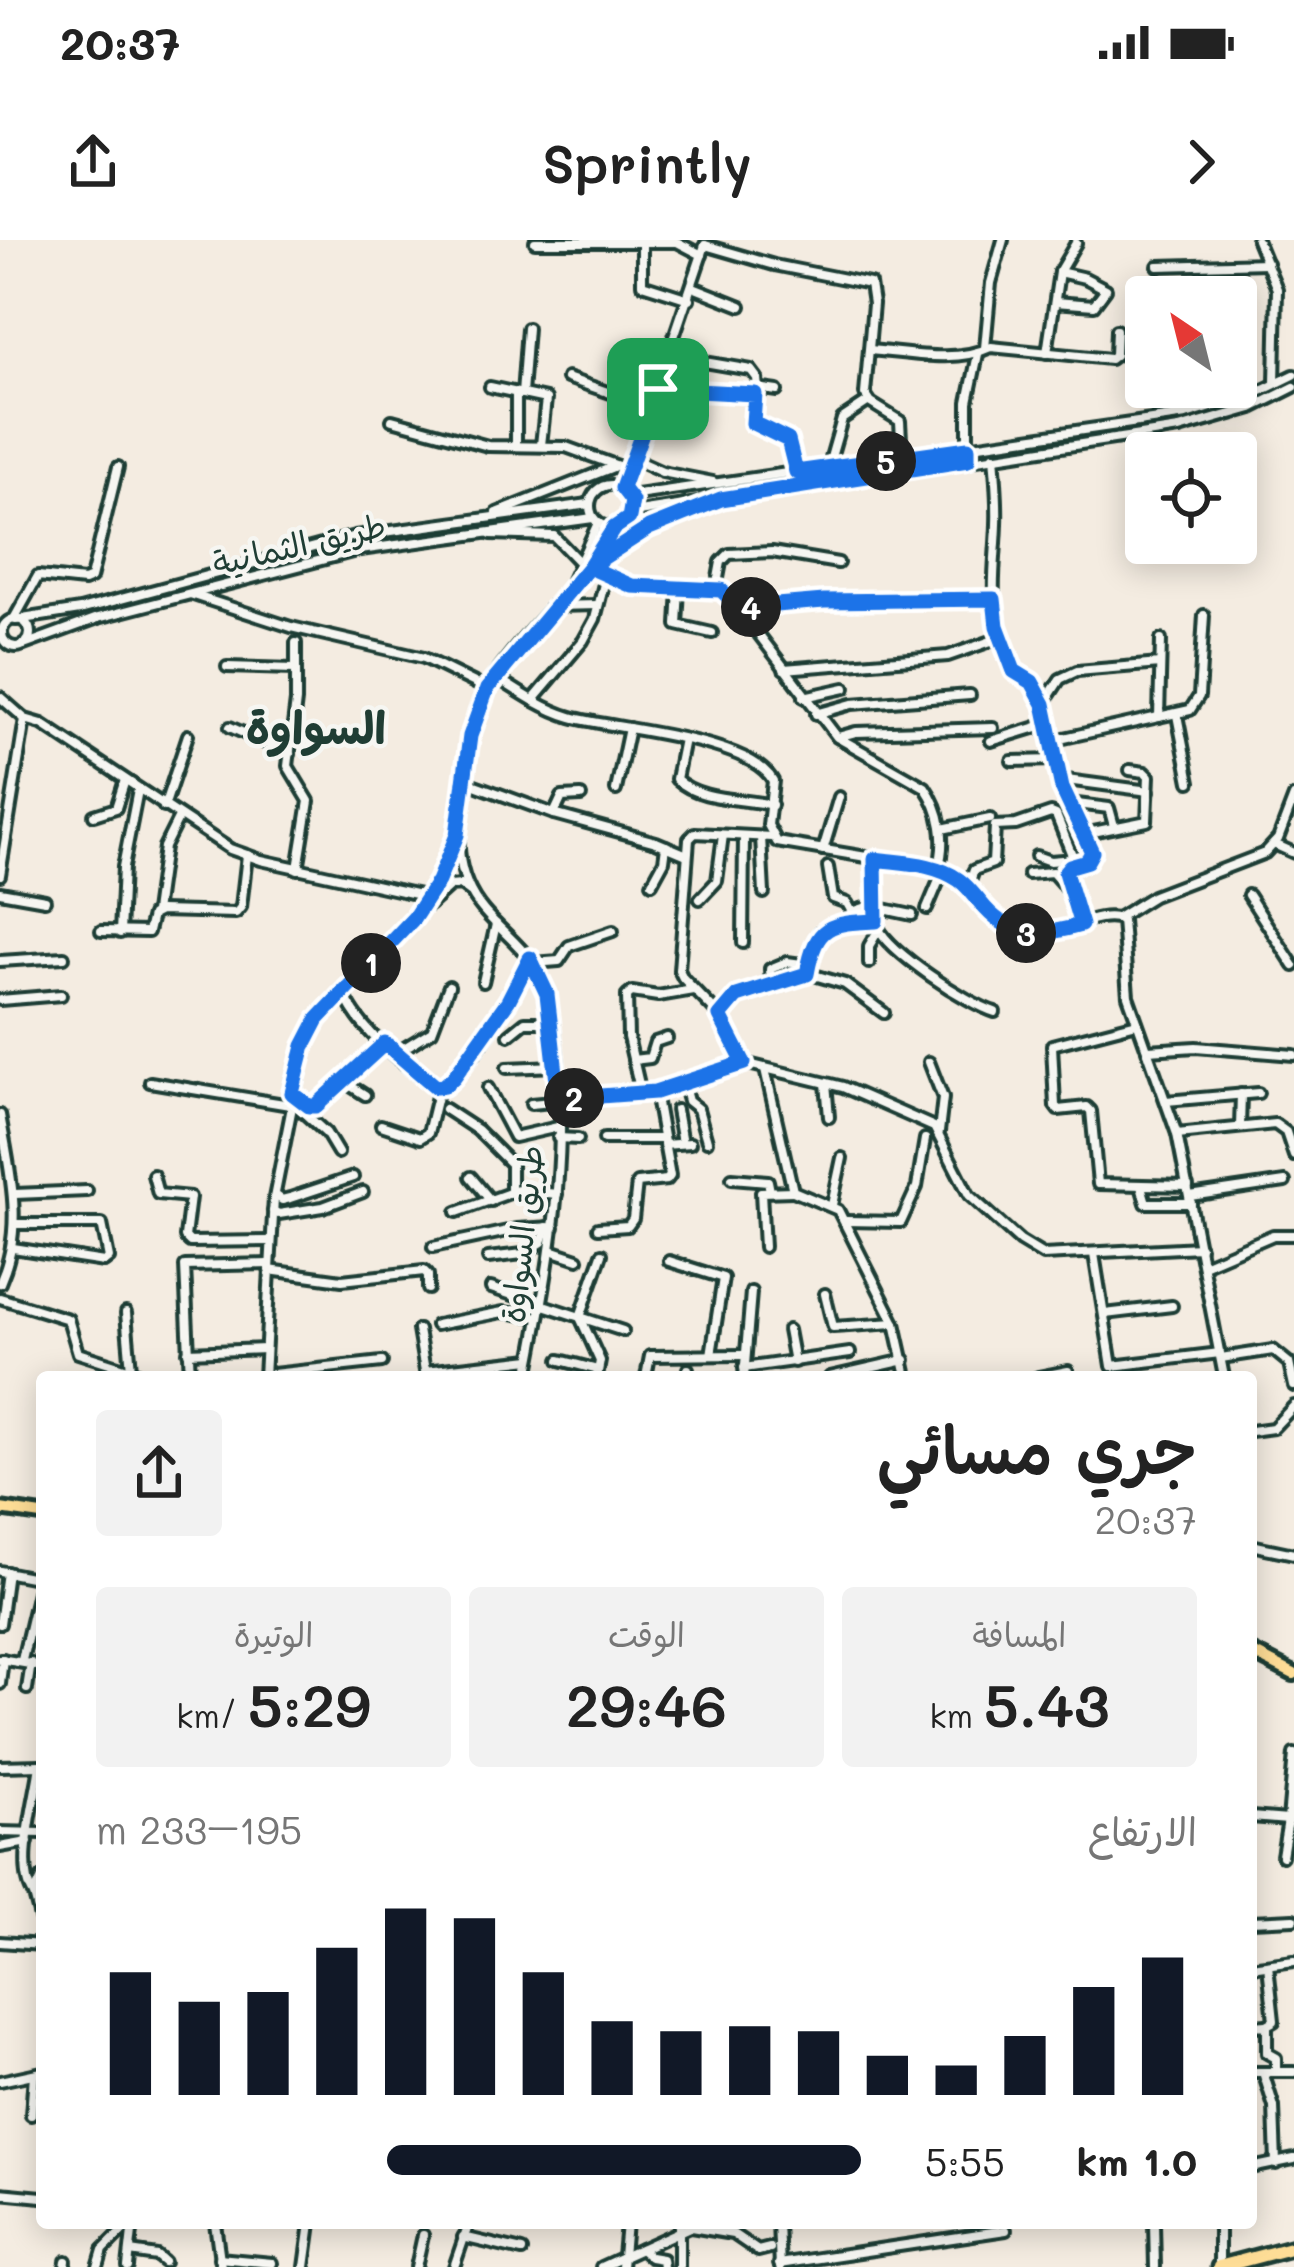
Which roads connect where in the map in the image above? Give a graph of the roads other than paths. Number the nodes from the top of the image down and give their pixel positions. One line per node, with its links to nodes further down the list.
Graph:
1 (1003, 240): 17 (street)
2 (1257, 240): 7 (street)
3 (642, 241): 4 (street); 6 (street); 11 (street)
4 (535, 242)
5 (1076, 243): 9 (street)
6 (705, 247): 10 (street); 16 (street)
7 (1267, 263): 8 (street); 22 (street)
8 (1158, 266)
9 (1059, 272): 12 (street); 12 (street)
10 (693, 287): 11 (street); 13 (street)
11 (689, 299): 19 (street)
12 (1055, 302): 18 (street)
13 (741, 306)
14 (527, 328): 27 (street)
15 (1116, 330): 18 (street)
16 (870, 350): 17 (street); 29 (street)
17 (981, 352): 18 (street); 36 (street)
18 (1047, 353)
19 (669, 356): 25 (street); 28 (street)
20 (1294, 375): 22 (street)
21 (568, 378): 30 (street)
22 (1275, 385): 32 (street)
23 (490, 387): 27 (street)
24 (1294, 387): 37 (street)
25 (658, 389): 28 (street); 30 (street)
26 (777, 391): 28 (street)
27 (519, 393): 34 (street); 35 (street)
28 (756, 393): 45 (street)
29 (869, 401): 38 (street); 43 (street)
30 (651, 407): 39 (street)
31 (1189, 408): 32 (street)
32 (1186, 416): 36 (street)
33 (392, 420): 34 (street)
34 (516, 445): 35 (street)
35 (541, 445): 42 (street)
36 (968, 448): 38 (street); 40 (street)
37 (994, 456): 40 (street); 61 (street)
38 (902, 458): 43 (street)
39 (634, 459): 44 (street); 46 (street)
40 (968, 460): 48 (street)
41 (118, 467): 67 (street)
42 (613, 467): 44 (street); 51 (street)
43 (828, 468): 45 (street)
44 (629, 470): 47 (street)
45 (796, 472): 46 (street)
46 (720, 484): 47 (street)
47 (626, 492): 49 (street); 50 (street)
48 (721, 499): 50 (street); 56 (street)
49 (590, 504): 51 (street); 52 (street)
50 (632, 512): 53 (street)
51 (484, 518): 65 (street)
52 (595, 520): 53 (street); 54 (street, طريق الثمانية); 56 (street)
53 (614, 528): 56 (street, طريق السواوة)
54 (484, 532): 56 (street); 60 (street, طريق الثمانية)
55 (838, 562): 59 (street)
56 (586, 564): 57 (street); 63 (street, طريق السواوة)
57 (606, 577): 58 (street); 62 (street)
58 (679, 588): 59 (street); 69 (street)
59 (716, 589): 64 (street)
60 (190, 594): 68 (street, طريق الثمانية); 81 (street)
61 (994, 599): 64 (street); 71 (street)
62 (598, 605): 63 (street); 85 (street)
63 (554, 606): 79 (street, طريق السواوة)
64 (740, 608): 77 (street)
65 (52, 615): 67 (street); 68 (street)
66 (1204, 615): 88 (street)
67 (9, 622): 73 (street); 73 (street)
68 (57, 631): 73 (street, طريق الثمانية)
69 (712, 633)
70 (1161, 640): 75 (street)
71 (1005, 642): 77 (street); 86 (street)
72 (296, 643): 78 (street)
73 (20, 646): 74 (street, طريق الثمانية)
74 (0, 649)
75 (1160, 664): 86 (street); 89 (street)
76 (227, 667): 78 (street)
77 (784, 668): 84 (street)
78 (295, 669): 100 (street)
79 (496, 676): 81 (street, طريق السواوة); 85 (street)
80 (845, 688): 84 (street)
81 (487, 689): 106 (street, طريق السواوة)
82 (970, 695): 87 (street)
83 (0, 697): 90 (street)
84 (804, 697): 87 (street)
85 (533, 700): 93 (street)
86 (1044, 704): 91 (street)
87 (817, 714): 96 (street)
88 (1177, 715): 89 (street); 107 (street)
89 (1159, 717): 98 (street)
90 (25, 719): 105 (street); 141 (street)
91 (1050, 723): 98 (street); 99 (street)
92 (230, 727): 100 (street)
93 (628, 728): 97 (street); 109 (street)
94 (993, 728): 96 (street)
95 (188, 735): 116 (street)
96 (837, 737): 122 (street)
97 (684, 739): 115 (street); 115 (street)
98 (1054, 740): 101 (street)
99 (991, 742)
100 (290, 754): 138 (street)
101 (1057, 760): 102 (street); 104 (street)
102 (1012, 761)
103 (1130, 770): 110 (street)
104 (1059, 779): 110 (street); 114 (street)
105 (125, 780): 108 (street); 118 (street)
106 (464, 782): 117 (street); 124 (street, طريق السواوة)
107 (1190, 782)
108 (138, 790): 116 (street); 163 (street)
109 (616, 790)
110 (1148, 791): 121 (street)
111 (581, 796): 117 (street)
112 (839, 796): 130 (street)
113 (1294, 797): 128 (street)
114 (1069, 803): 121 (street); 123 (street)
115 (772, 805): 127 (street)
116 (164, 807): 119 (street)
117 (554, 814): 129 (street)
118 (94, 815)
119 (178, 817): 132 (street); 154 (street)
120 (990, 819): 122 (street)
121 (1114, 826): 123 (street)
122 (941, 830): 139 (street)
123 (1083, 834): 137 (street)
124 (457, 835): 148 (street, طريق السواوة); 149 (street)
125 (723, 835): 126 (street); 133 (street); 150 (street)
126 (744, 837): 127 (street); 164 (street)
127 (766, 837): 130 (street); 145 (street)
128 (1274, 844): 131 (street); 156 (street)
129 (666, 845): 133 (street); 142 (street)
130 (823, 850): 135 (street)
131 (1294, 854)
132 (247, 855): 138 (street); 154 (street)
133 (687, 855): 174 (street)
134 (1036, 856): 137 (street)
135 (875, 859): 139 (street); 152 (street)
136 (828, 866): 152 (street)
137 (1071, 867): 143 (street); 146 (street)
138 (298, 869): 149 (street)
139 (940, 870): 143 (street); 153 (street)
140 (1028, 874): 146 (street)
141 (0, 875)
142 (652, 883)
143 (968, 887): 160 (street)
144 (0, 892): 151 (street)
145 (764, 893)
146 (1071, 894): 160 (street)
147 (1248, 895): 169 (street)
148 (473, 896): 157 (street); 158 (street, طريق السواوة)
149 (430, 897): 157 (street)
150 (700, 899)
151 (45, 900)
152 (876, 907): 155 (street); 159 (street)
153 (927, 909)
154 (154, 912): 163 (street)
155 (912, 915)
156 (1119, 917): 160 (street); 182 (street)
157 (414, 918): 175 (street)
158 (496, 923): 166 (street, طريق السواوة); 171 (street)
159 (878, 925): 168 (street); 170 (street); 178 (street)
160 (1081, 925)
161 (101, 931): 163 (street)
162 (613, 932): 166 (street)
163 (120, 933)
164 (743, 943)
165 (64, 958): 167 (street)
166 (532, 960): 181 (street, طريق السواوة); 199 (street)
167 (0, 961)
168 (869, 963)
169 (1294, 966)
170 (808, 969): 172 (street); 172 (street); 179 (street)
171 (483, 982)
172 (771, 985): 180 (street)
173 (449, 986): 187 (street)
174 (693, 990): 180 (street); 189 (street)
175 (343, 991): 185 (street); 207 (street)
176 (62, 995): 177 (street)
177 (0, 1000)
178 (995, 1012)
179 (884, 1013)
180 (720, 1016): 191 (street)
181 (552, 1022): 183 (street); 192 (street, طريق السواوة)
182 (1137, 1023): 186 (street); 233 (street)
183 (509, 1036)
184 (667, 1038): 189 (street)
185 (385, 1043): 187 (street); 195 (street)
186 (1148, 1050): 188 (street); 208 (street)
187 (396, 1053): 199 (street)
188 (1294, 1055)
189 (633, 1060): 202 (street)
190 (929, 1062): 217 (street)
191 (744, 1063): 194 (street); 197 (street)
192 (557, 1066): 193 (street); 206 (street, طريق السواوة)
193 (508, 1068)
194 (765, 1069): 198 (street); 236 (street)
195 (343, 1081): 205 (street); 207 (street)
196 (150, 1082): 207 (street)
197 (682, 1083): 201 (street); 223 (street)
198 (826, 1083): 213 (street); 217 (street)
199 (439, 1088): 214 (street)
200 (488, 1088): 215 (street)
201 (655, 1092): 202 (street); 224 (street)
202 (641, 1093): 206 (street)
203 (1258, 1093): 204 (street)
204 (1241, 1094): 208 (street); 216 (street)
205 (365, 1095)
206 (559, 1099): 209 (street); 215 (street, طريق السواوة)
207 (291, 1100): 225 (street); 241 (street)
208 (1166, 1101): 218 (street)
209 (531, 1104)
210 (445, 1109): 238 (street)
211 (676, 1110): 224 (street)
212 (0, 1115): 240 (street)
213 (829, 1117)
214 (381, 1126)
215 (558, 1126): 219 (street, طريق السواوة)
216 (1240, 1127): 218 (street); 226 (street)
217 (938, 1133): 259 (street)
218 (1177, 1134): 242 (street)
219 (558, 1138): 220 (street); 239 (street, طريق السواوة)
220 (578, 1139)
221 (604, 1139): 224 (street)
222 (925, 1139): 247 (street)
223 (707, 1141)
224 (664, 1142): 250 (street)
225 (338, 1153)
226 (1294, 1156)
227 (842, 1158): 244 (street)
228 (153, 1175): 252 (street)
229 (353, 1177): 241 (street)
230 (471, 1177): 243 (street)
231 (732, 1178): 235 (street)
232 (1285, 1182): 242 (street)
233 (1141, 1186): 242 (street); 242 (street)
234 (87, 1191): 240 (street)
235 (770, 1191): 236 (street); 255 (street)
236 (793, 1191): 244 (street)
237 (363, 1192): 245 (street)
238 (511, 1192): 239 (street); 243 (street)
239 (557, 1194): 249 (street, طريق السواوة)
240 (15, 1195): 248 (street)
241 (274, 1195): 245 (street)
242 (1189, 1195): 253 (street)
243 (491, 1201): 246 (street)
244 (832, 1205): 247 (street)
245 (273, 1210): 252 (street)
246 (457, 1212)
247 (844, 1221): 277 (street)
248 (16, 1224): 256 (street); 256 (street)
249 (550, 1227): 254 (street); 257 (street, طريق السواوة); 260 (street)
250 (598, 1228)
251 (1294, 1235): 263 (street)
252 (271, 1241): 264 (street)
253 (1200, 1246): 259 (street); 263 (street)
254 (434, 1247)
255 (764, 1247)
256 (13, 1248): 265 (street)
257 (550, 1250): 261 (street); 271 (street, طريق السواوة)
258 (602, 1254): 276 (street)
259 (1094, 1254): 274 (street)
260 (488, 1258)
261 (578, 1259)
262 (669, 1261): 285 (street)
263 (1203, 1265): 287 (street)
264 (270, 1267): 267 (street); 282 (street); 283 (street)
265 (0, 1283)
266 (491, 1288): 271 (street)
267 (428, 1289)
268 (752, 1292): 286 (street)
269 (825, 1294): 277 (street)
270 (0, 1298): 293 (street)
271 (542, 1304): 275 (street, طريق السواوة); 276 (street)
272 (1172, 1306): 274 (street)
273 (126, 1312): 294 (street)
274 (1106, 1313): 287 (street)
275 (538, 1317): 278 (street); 288 (street, طريق السواوة)
276 (580, 1317): 281 (street); 302 (street)
277 (895, 1323): 290 (street)
278 (436, 1324)
279 (418, 1330): 298 (street)
280 (788, 1330): 292 (street)
281 (623, 1331)
282 (265, 1349): 283 (street); 296 (street)
283 (188, 1352): 295 (street)
284 (850, 1353): 292 (street)
285 (711, 1355): 286 (street); 303 (street)
286 (744, 1355): 304 (street)
287 (1221, 1356): 308 (street); 309 (street)
288 (531, 1359): 299 (street); 300 (street, طريق السواوة)
289 (560, 1360): 301 (street)
290 (905, 1360): 306 (street); 307 (street)
291 (382, 1362): 297 (street)
292 (794, 1362): 305 (street)
293 (122, 1371)
294 (129, 1371)
295 (190, 1371)
296 (264, 1371)
297 (306, 1371)
298 (425, 1371)
299 (469, 1371)
300 (529, 1371)
301 (590, 1371)
302 (598, 1371)
303 (647, 1371)
304 (744, 1371)
305 (749, 1371)
306 (865, 1371)
307 (906, 1371)
308 (1223, 1371)
309 (1294, 1386)
310 (1294, 1406): 311 (street)
311 (1257, 1430)
312 (0, 1509): 313 (main road)
313 (36, 1514)
314 (1257, 1546): 315 (street)
315 (1294, 1554)
316 (4, 1572): 317 (street); 318 (street)
317 (36, 1576)
318 (0, 1624)
319 (36, 1629): 322 (street)
320 (1257, 1655): 323 (main road)
321 (1, 1659): 322 (street); 324 (street)
322 (32, 1663): 325 (street)
323 (1294, 1674)
324 (0, 1684)
325 (27, 1689)
326 (1294, 1754): 330 (street)
327 (36, 1765): 328 (street)
328 (0, 1766)
329 (1257, 1817): 330 (street)
330 (1288, 1820): 336 (street)
331 (0, 1832): 332 (street)
332 (36, 1832)
333 (36, 1833): 334 (street)
334 (28, 1842): 335 (street); 338 (street)
335 (0, 1847)
336 (1282, 1856)
337 (36, 1891): 338 (street)
338 (34, 1895): 339 (street)
339 (36, 1902)
340 (1294, 1919): 341 (street)
341 (1257, 1921)
342 (0, 1942): 343 (street)
343 (36, 1945)
344 (1294, 1961): 345 (street)
345 (1268, 1965): 346 (street); 347 (street)
346 (1257, 1966)
347 (1267, 2025): 348 (street); 351 (street)
348 (1257, 2026)
349 (1257, 2072): 350 (street)
350 (1263, 2072): 351 (street); 358 (street)
351 (1276, 2072): 352 (street)
352 (1294, 2072)
353 (36, 2073): 354 (street)
354 (0, 2080)
355 (36, 2085): 356 (street)
356 (31, 2116)
357 (1294, 2159): 358 (street)
358 (1276, 2164): 359 (street)
359 (1257, 2167)
360 (0, 2193): 361 (street)
361 (36, 2196)
362 (125, 2229): 388 (street)
363 (131, 2229): 379 (street)
364 (216, 2229): 382 (street)
365 (310, 2229): 390 (street)
366 (467, 2229): 375 (street)
367 (625, 2229): 383 (street)
368 (676, 2229): 376 (street)
369 (678, 2229): 395 (street)
370 (712, 2229): 380 (street)
371 (1154, 2229): 387 (street)
372 (1219, 2229): 396 (street)
373 (1006, 2230): 380 (street)
374 (423, 2235): 391 (street)
375 (464, 2237): 377 (street); 392 (street)
376 (641, 2249): 383 (street); 394 (street)
377 (522, 2251)
378 (1294, 2251): 385 (highway)
379 (130, 2252): 381 (street); 389 (street)
380 (777, 2258): 386 (street)
381 (164, 2262)
382 (220, 2262): 384 (street)
383 (622, 2262): 393 (street)
384 (272, 2263)
385 (1255, 2263): 396 (highway)
386 (757, 2265)
387 (1156, 2266)
388 (98, 2267)
389 (128, 2267)
390 (305, 2267)
391 (416, 2267)
392 (454, 2267)
393 (601, 2267)
394 (663, 2267)
395 (680, 2267)
396 (1219, 2267)

